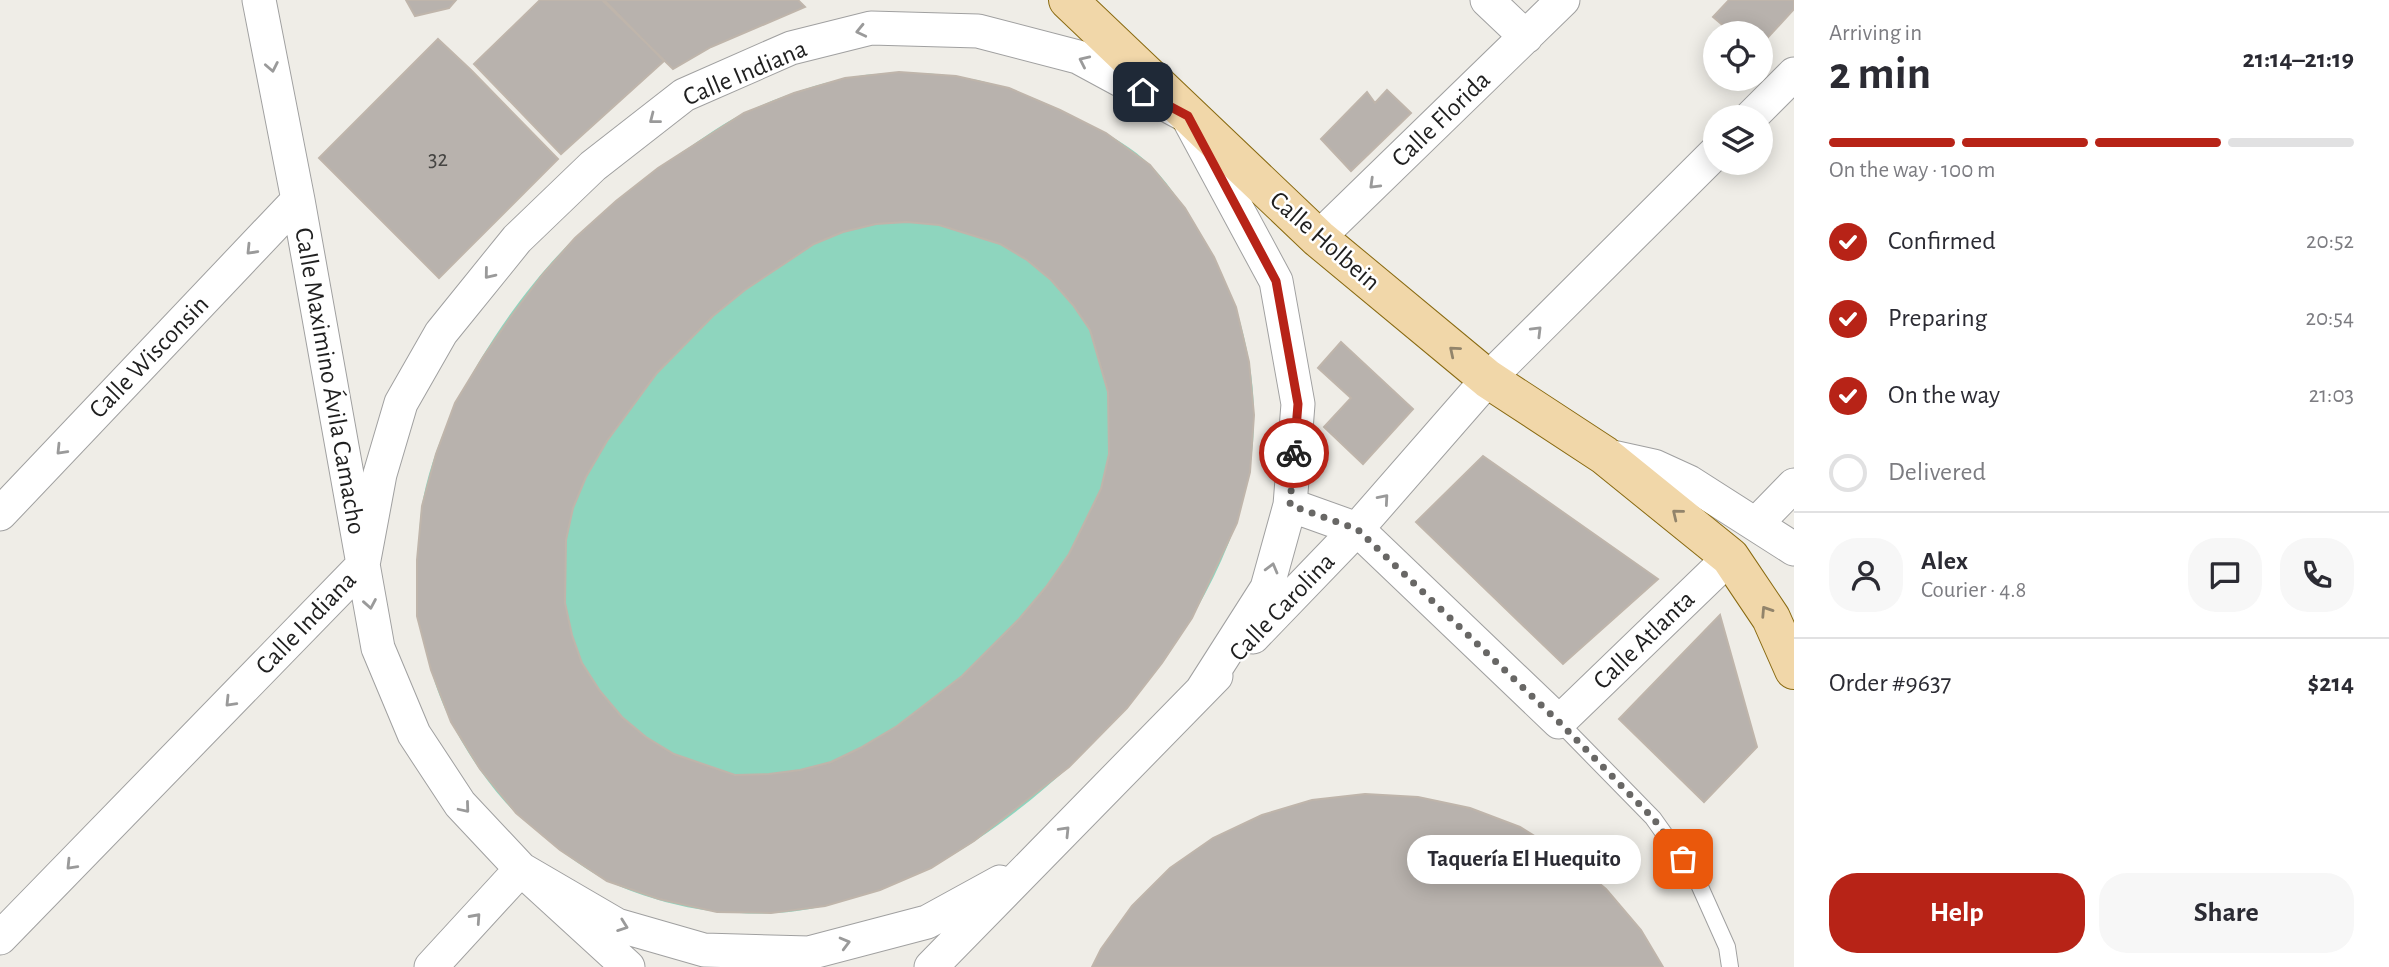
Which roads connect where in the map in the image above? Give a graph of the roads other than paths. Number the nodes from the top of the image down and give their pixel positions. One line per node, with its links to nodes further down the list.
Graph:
1 (259, 0): 10 (street, Calle Maximino Ávila Camacho, one-way to 10)
2 (1068, 0): 8 (main road, Calle Holbein)
3 (1487, 0): 5 (street)
4 (1563, 0): 5 (street, Calle Florida)
5 (1525, 37): 11 (street, Calle Florida, one-way to 11)
6 (1794, 74): 7 (street)
7 (1763, 105)
8 (1188, 116): 11 (main road, Calle Holbein); 15 (street); 21 (street, Calle Indiana, one-way to 21)
9 (1703, 165): 12 (street, Calle Carolina, one-way to 9)
10 (298, 200): 16 (street, Calle Wisconsin, one-way to 16); 21 (street, Calle Maximino Ávila Camacho)
11 (1318, 239): 12 (main road, Calle Holbein, one-way to 11)
12 (1488, 379): 13 (main road, Calle Holbein); 18 (street, Calle Carolina, one-way to 12)
13 (1604, 455): 17 (street, Calle Holbein); 20 (main road, Calle Holbein, one-way to 13)
14 (1794, 485): 17 (street)
15 (1290, 505): 18 (street); 23 (street, one-way to 15)
16 (0, 514)
17 (1756, 524): 19 (street, Calle Holbein)
18 (1357, 529): 23 (street, Calle Carolina); 24 (street)
19 (1794, 549)
20 (1730, 557): 22 (main road, Calle Holbein, one-way to 20); 24 (street, Calle Atlanta)
21 (363, 565): 26 (street, Calle Maximino Ávila Camacho, one-way to 26); 27 (street, Calle Indiana, one-way to 27)
22 (1794, 670)
23 (1202, 690): 25 (street, Calle Carolina, one-way to 23)
24 (1559, 722): 31 (lane)
25 (1037, 860): 26 (street, one-way to 25); 30 (street, Calle Carolina)
26 (520, 869): 28 (street, one-way to 26); 29 (street, Calle Maximino Ávila Camacho)
27 (0, 939)
28 (431, 967)
29 (628, 967)
30 (932, 967)
31 (1730, 967)

